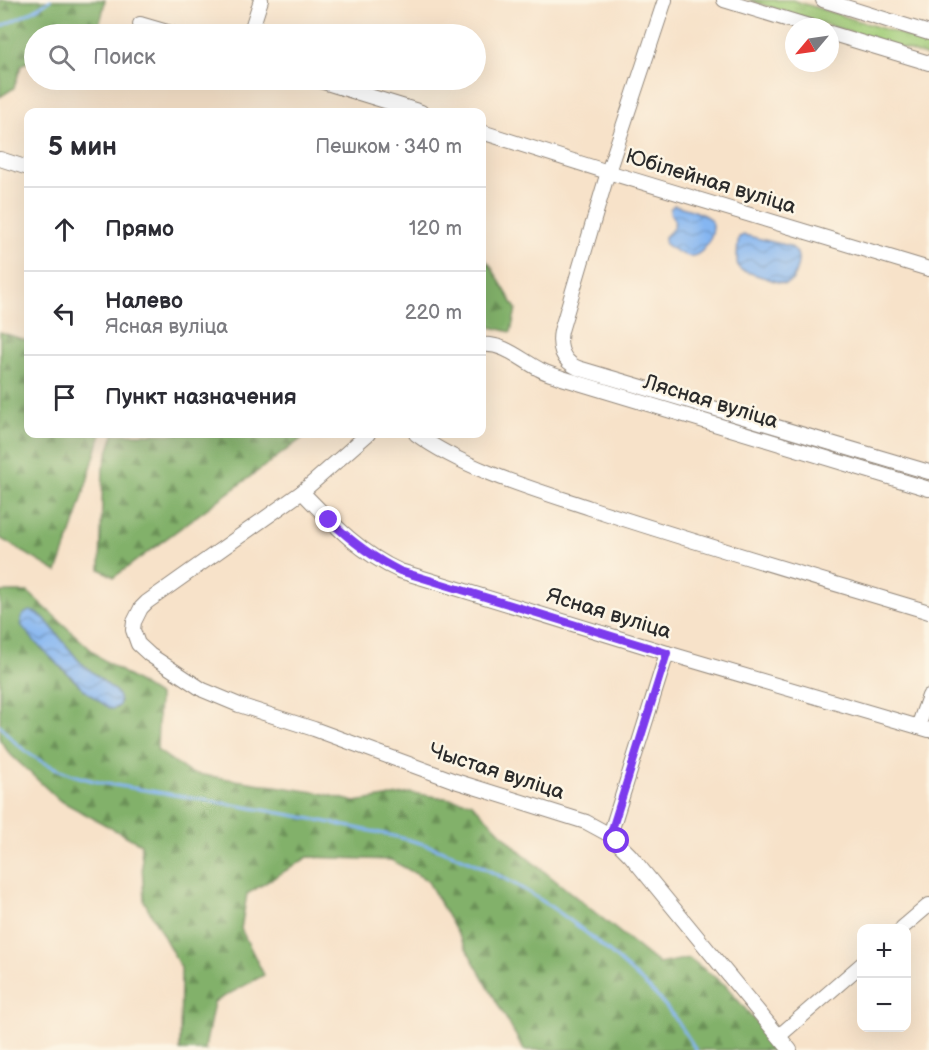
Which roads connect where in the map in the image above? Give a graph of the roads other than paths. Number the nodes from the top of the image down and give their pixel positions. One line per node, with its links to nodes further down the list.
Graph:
1 (261, 0): 6 (street)
2 (665, 0): 15 (street)
3 (724, 0): 5 (street)
4 (823, 0): 7 (street)
5 (785, 19)
6 (253, 24)
7 (929, 33)
8 (839, 36): 9 (street)
9 (929, 63)
10 (350, 90): 11 (street)
11 (408, 108)
12 (486, 133): 15 (street, Юбілейная вуліца)
13 (0, 159): 14 (street)
14 (24, 167)
15 (608, 172): 16 (street, Юбілейная вуліца); 20 (street, Лясная вуліца)
16 (929, 269)
17 (486, 345): 21 (street, Лясная вуліца)
18 (363, 438): 22 (street)
19 (422, 438): 23 (street)
20 (929, 472)
21 (929, 489)
22 (302, 492): 24 (street, Ясная вуліца); 27 (street, Чыстая вуліца)
23 (929, 612)
24 (667, 653): 26 (street, Ясная вуліца); 27 (street)
25 (929, 696): 26 (street)
26 (924, 728)
27 (610, 836): 31 (street, Чыстая вуліца)
28 (929, 905): 29 (street)
29 (907, 924)
30 (857, 968): 31 (street)
31 (779, 1036): 32 (street, Чыстая вуліца)
32 (790, 1050)

